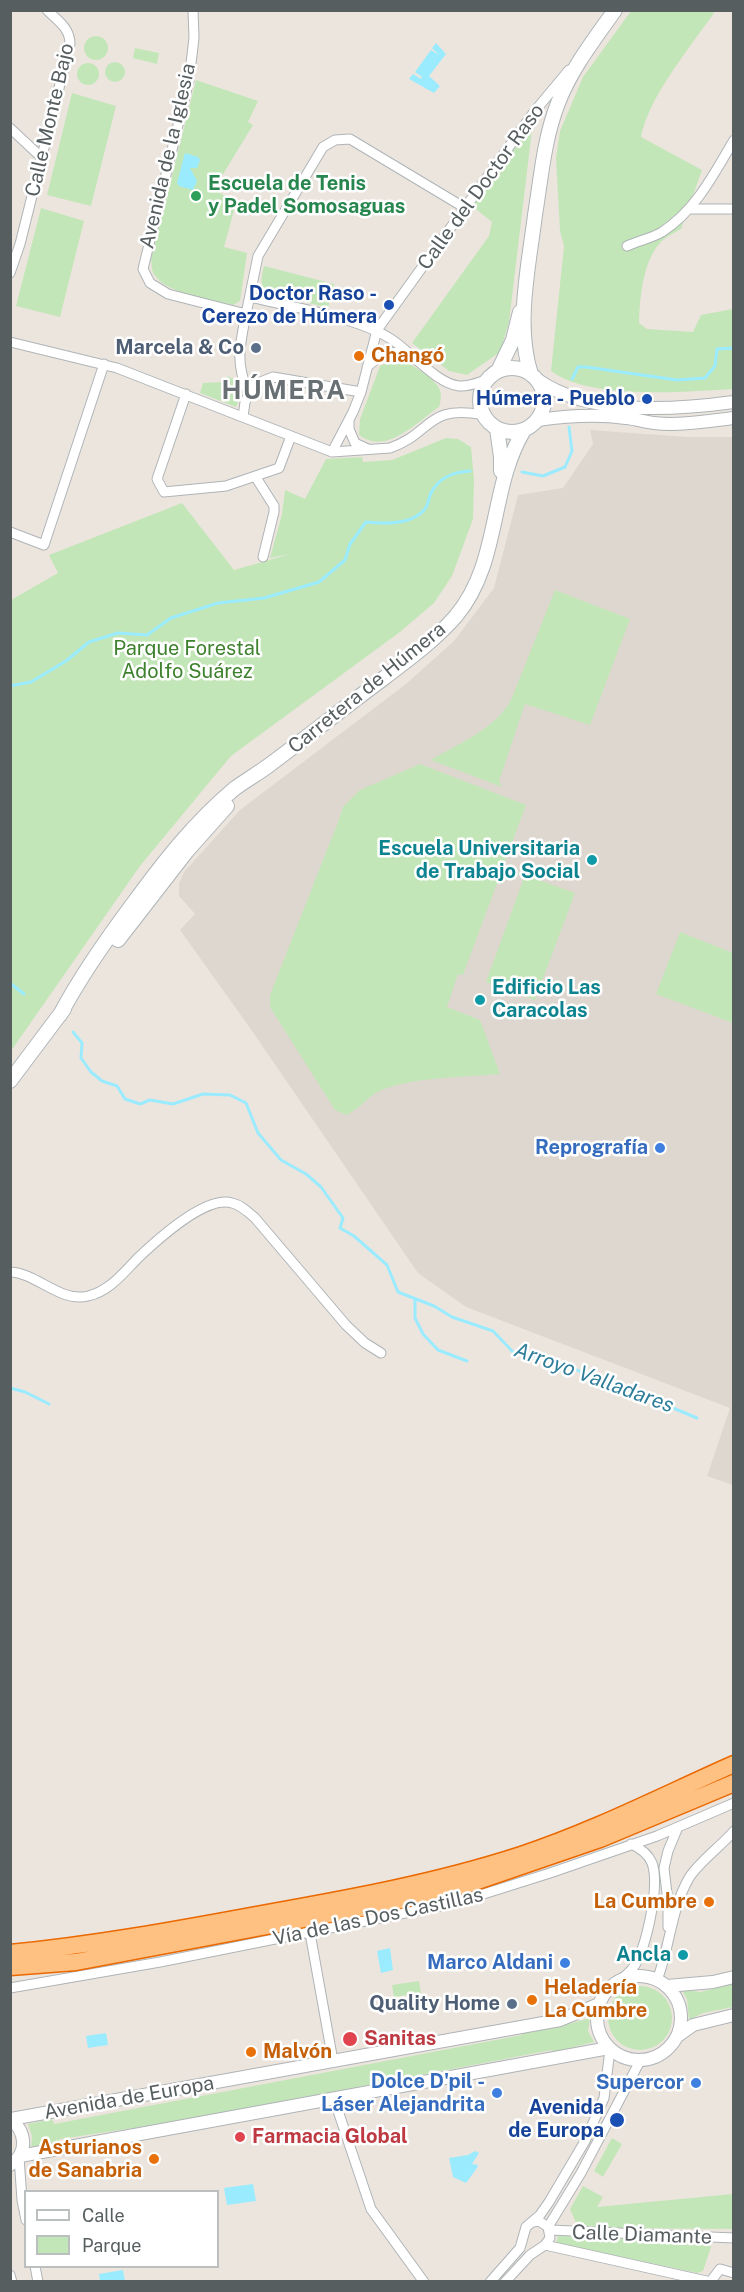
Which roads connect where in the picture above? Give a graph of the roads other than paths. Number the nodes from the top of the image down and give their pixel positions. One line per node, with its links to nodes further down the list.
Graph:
1 (46, 10): 7 (street, Calle Monte Bajo)
2 (193, 10): 15 (street, Avenida de la Iglesia)
3 (615, 10): 4 (main road)
4 (589, 47): 8 (street, Calle del Doctor Raso); 13 (main road)
5 (10, 128): 7 (street)
6 (734, 140): 9 (street)
7 (42, 158): 12 (street, Calle Monte Bajo)
8 (465, 208): 14 (street); 16 (street, Calle del Doctor Raso)
9 (690, 209): 10 (street); 11 (street)
10 (734, 209)
11 (627, 246)
12 (10, 273)
13 (526, 290): 21 (main road); 23 (main road)
14 (250, 297): 15 (street); 16 (street)
15 (246, 314): 22 (street)
16 (377, 330): 18 (street); 20 (street)
17 (12, 343): 19 (street)
18 (414, 357): 20 (street); 24 (street)
19 (104, 364): 28 (street); 43 (street)
20 (367, 367): 27 (street)
21 (499, 369): 23 (main road); 24 (main road)
22 (240, 372): 25 (street); 26 (street)
23 (535, 377): 30 (street); 35 (main road)
24 (486, 380): 31 (main road)
25 (257, 382): 26 (street); 27 (street)
26 (248, 392): 32 (street)
27 (361, 392): 34 (street)
28 (186, 394): 32 (street); 41 (street)
29 (734, 402): 30 (street)
30 (602, 410): 33 (street); 35 (street)
31 (483, 415): 36 (main road); 39 (street)
32 (243, 417): 38 (street)
33 (734, 418)
34 (349, 420): 39 (street); 40 (street)
35 (538, 420): 37 (main road)
36 (497, 429): 37 (main road); 42 (main road, Carretera de Húmera)
37 (524, 430): 42 (main road, Carretera de Húmera)
38 (291, 436): 40 (street); 41 (street)
39 (373, 450): 40 (street)
40 (332, 452)
41 (255, 476): 44 (street)
42 (500, 499): 45 (main road, Carretera de Húmera)
43 (10, 532)
44 (263, 557)
45 (10, 1081)
46 (10, 1272): 47 (street)
47 (381, 1353)
48 (734, 1764): 56 (highway)
49 (734, 1783): 57 (highway)
50 (734, 1803): 51 (street, Vía de las Dos Castillas)
51 (678, 1827): 53 (street, Vía de las Dos Castillas); 55 (street)
52 (734, 1831): 55 (street)
53 (631, 1844): 54 (street, Vía de las Dos Castillas); 59 (street)
54 (310, 1933): 61 (street, Vía de las Dos Castillas); 66 (street)
55 (667, 1939): 60 (street)
56 (10, 1953)
57 (10, 1967)
58 (734, 1977): 60 (street)
59 (622, 1979): 60 (street); 62 (street)
60 (662, 1983): 64 (street)
61 (10, 1988)
62 (599, 2004): 65 (street); 66 (street, Avenida de Europa)
63 (734, 2015): 64 (street)
64 (679, 2034): 67 (street)
65 (610, 2049): 67 (street); 68 (street, Avenida de Europa); 72 (street)
66 (333, 2061): 69 (street, Avenida de Europa)
67 (640, 2061): 73 (street)
68 (334, 2099): 70 (street, Avenida de Europa); 81 (street)
69 (11, 2119): 70 (street)
70 (16, 2159): 71 (street)
71 (24, 2212)
72 (533, 2222): 73 (street); 74 (street)
73 (549, 2229): 75 (street, Calle Diamante); 76 (street)
74 (524, 2236): 76 (street); 82 (street)
75 (732, 2238)
76 (543, 2246): 79 (street); 83 (street)
77 (734, 2273): 79 (street)
78 (10, 2275): 80 (street)
79 (711, 2281)
80 (12, 2282)
81 (424, 2282)
82 (490, 2282)
83 (505, 2282)

